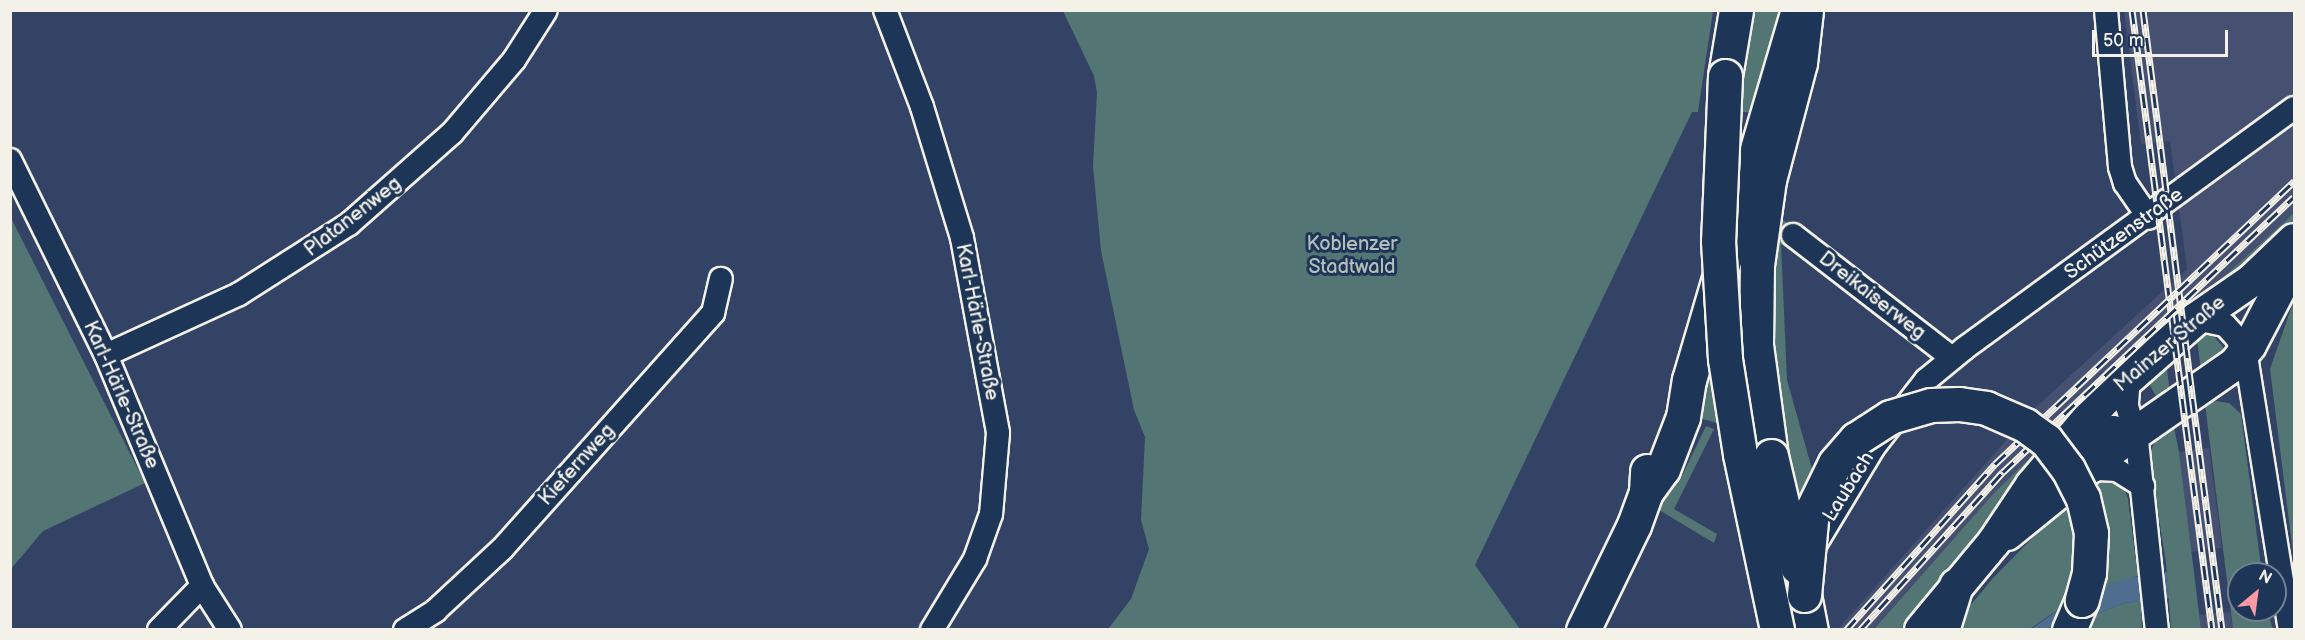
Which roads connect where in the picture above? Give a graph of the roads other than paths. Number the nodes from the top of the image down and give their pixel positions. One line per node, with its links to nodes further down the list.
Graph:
1 (546, 10): 16 (street, Platanenweg)
2 (885, 10): 31 (street, Karl-Härle-Straße)
3 (1736, 10): 34 (main road, bridge)
4 (1798, 10): 32 (main road)
5 (1806, 10): 26 (main road, bridge)
6 (2106, 10): 9 (street)
7 (2295, 108): 9 (street, Schützenstraße)
8 (10, 160): 16 (street, Karl-Härle-Straße)
9 (2149, 218): 17 (street, Schützenstraße)
10 (1792, 235): 17 (street, Dreikaiserweg)
11 (2295, 240): 14 (street, Mainzer Straße)
12 (2295, 261): 15 (street, Mainzer Straße)
13 (721, 279): 30 (street, Kiefernweg)
14 (2196, 319): 15 (street); 18 (street, Mainzer Straße)
15 (2244, 353): 19 (street, Mainzer Straße); 21 (street)
16 (106, 355): 25 (street, Karl-Härle-Straße)
17 (1952, 358): 33 (street, Laubach)
18 (2129, 375): 20 (street); 22 (street, Mainzer Straße)
19 (2215, 380): 20 (street, Mainzer Straße); 21 (street)
20 (2135, 433): 22 (street, Mainzer Straße); 23 (street)
21 (2261, 436): 39 (street)
22 (2067, 467): 23 (street); 24 (street, Mainzer Straße)
23 (2142, 486): 27 (street)
24 (1956, 585): 36 (street, Mainzer Straße); 37 (main road)
25 (202, 586): 28 (street); 29 (street, Karl-Härle-Straße)
26 (1804, 595): 35 (main road); 38 (main road, bridge)
27 (2156, 619)
28 (159, 630)
29 (230, 630)
30 (405, 630)
31 (932, 630)
32 (1583, 630)
33 (1764, 630)
34 (1777, 630)
35 (1811, 630)
36 (1921, 630)
37 (1942, 630)
38 (2069, 630)
39 (2289, 630)

